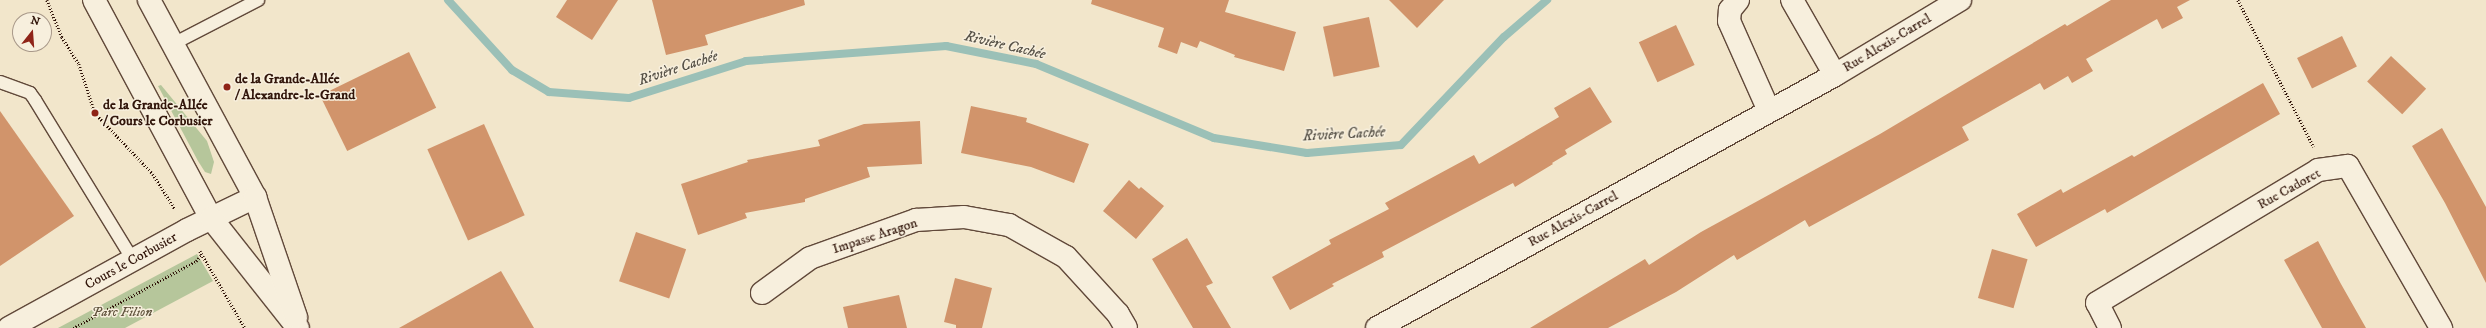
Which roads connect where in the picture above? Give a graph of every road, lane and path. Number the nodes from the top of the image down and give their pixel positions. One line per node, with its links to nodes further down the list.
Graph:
1 (47, 0): 15 (path)
2 (94, 0): 16 (street)
3 (149, 0): 9 (street)
4 (258, 0): 9 (lane)
5 (1738, 0): 12 (street)
6 (1792, 0): 10 (street, Rue Alexis-Carrel)
7 (1960, 0): 10 (street, Rue Alexis-Carrel)
8 (2238, 0): 13 (path)
9 (173, 44): 14 (street)
10 (1835, 74): 12 (street, Rue Alexis-Carrel)
11 (0, 82): 17 (lane)
12 (1769, 111): 24 (street, Rue Alexis-Carrel)
13 (2326, 169): 25 (street, Rue Cadoret); 26 (street, Rue Cadoret)
14 (254, 197): 16 (street, Cours le Corbusier); 22 (street)
15 (173, 205)
16 (211, 218): 17 (street, Cours le Corbusier); 22 (street)
17 (133, 260): 19 (street, Cours le Corbusier)
18 (762, 293): 23 (street, Impasse Aragon)
19 (9, 328)
20 (74, 328): 21 (path)
21 (245, 328)
22 (299, 328)
23 (1126, 328)
24 (1377, 328)
25 (2110, 328)
26 (2441, 328)

